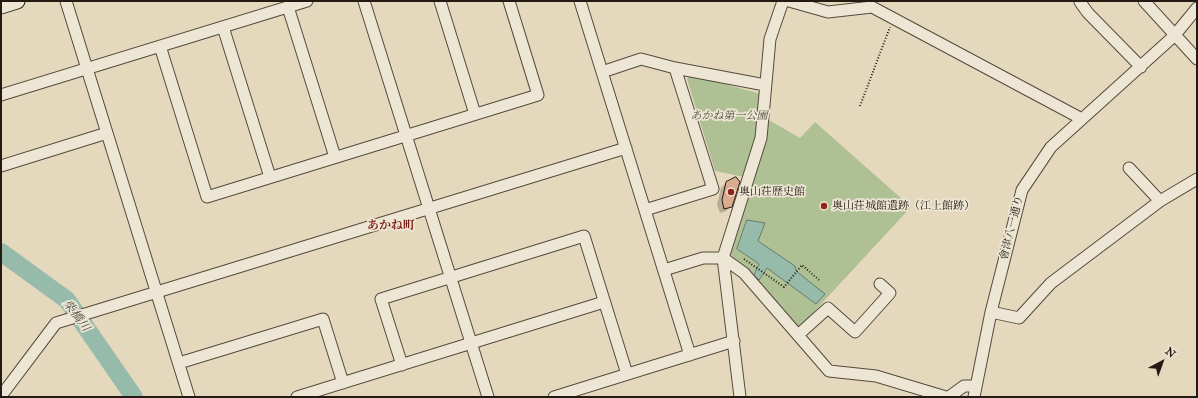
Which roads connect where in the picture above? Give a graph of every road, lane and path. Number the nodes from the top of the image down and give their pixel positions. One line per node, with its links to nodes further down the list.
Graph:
1 (17, 1): 12 (street)
2 (66, 1): 22 (street)
3 (307, 1): 13 (street)
4 (364, 1): 30 (street)
5 (440, 1): 27 (street)
6 (509, 1): 27 (street)
7 (580, 1): 23 (street)
8 (783, 1): 24 (street)
9 (789, 1): 15 (street)
10 (1144, 1): 17 (street)
11 (1080, 2): 21 (street)
12 (1, 6)
13 (288, 7): 16 (street); 32 (street)
14 (1197, 8): 17 (street, 會津八一通り)
15 (893, 18): 26 (path); 28 (street)
16 (223, 27): 18 (street); 35 (street)
17 (1174, 36): 19 (street); 21 (street, 會津八一通り)
18 (160, 46): 22 (street); 35 (street)
19 (1197, 59)
20 (675, 68): 23 (street); 24 (street); 39 (street)
21 (1141, 68): 28 (street, 會津八一通り)
22 (87, 69): 25 (street); 29 (street)
23 (602, 72): 31 (street)
24 (765, 85): 41 (street)
25 (1, 95)
26 (860, 106)
27 (475, 114): 30 (street)
28 (1082, 119): 48 (street, 會津八一通り)
29 (107, 133): 33 (street); 46 (street)
30 (406, 135): 32 (street); 38 (street)
31 (626, 148): 38 (street); 39 (street)
32 (335, 157): 35 (street)
33 (1, 166)
34 (1129, 168): 37 (street)
35 (270, 177)
36 (1197, 179): 37 (street)
37 (1160, 201): 48 (street)
38 (429, 208): 43 (street); 46 (street)
39 (645, 210): 42 (street)
40 (739, 255): 44 (path)
41 (723, 258): 42 (street); 49 (street); 50 (street)
42 (664, 270): 52 (street)
43 (451, 277): 47 (street); 51 (street); 54 (street)
44 (819, 280)
45 (880, 284): 49 (street)
46 (157, 292): 53 (street); 58 (street)
47 (604, 302): 51 (street); 55 (street)
48 (991, 312): 57 (street, 會津八一通り)
49 (798, 335): 64 (street)
50 (734, 341): 52 (street); 63 (street)
51 (471, 343): 54 (street); 61 (street)
52 (690, 355): 55 (street)
53 (179, 363): 56 (street); 59 (street)
54 (402, 364): 56 (street)
55 (627, 374): 62 (street)
56 (343, 383): 60 (street)
57 (975, 391): 64 (street)
58 (1, 396)
59 (190, 397)
60 (297, 397)
61 (488, 397)
62 (554, 397)
63 (740, 397)
64 (948, 397)

